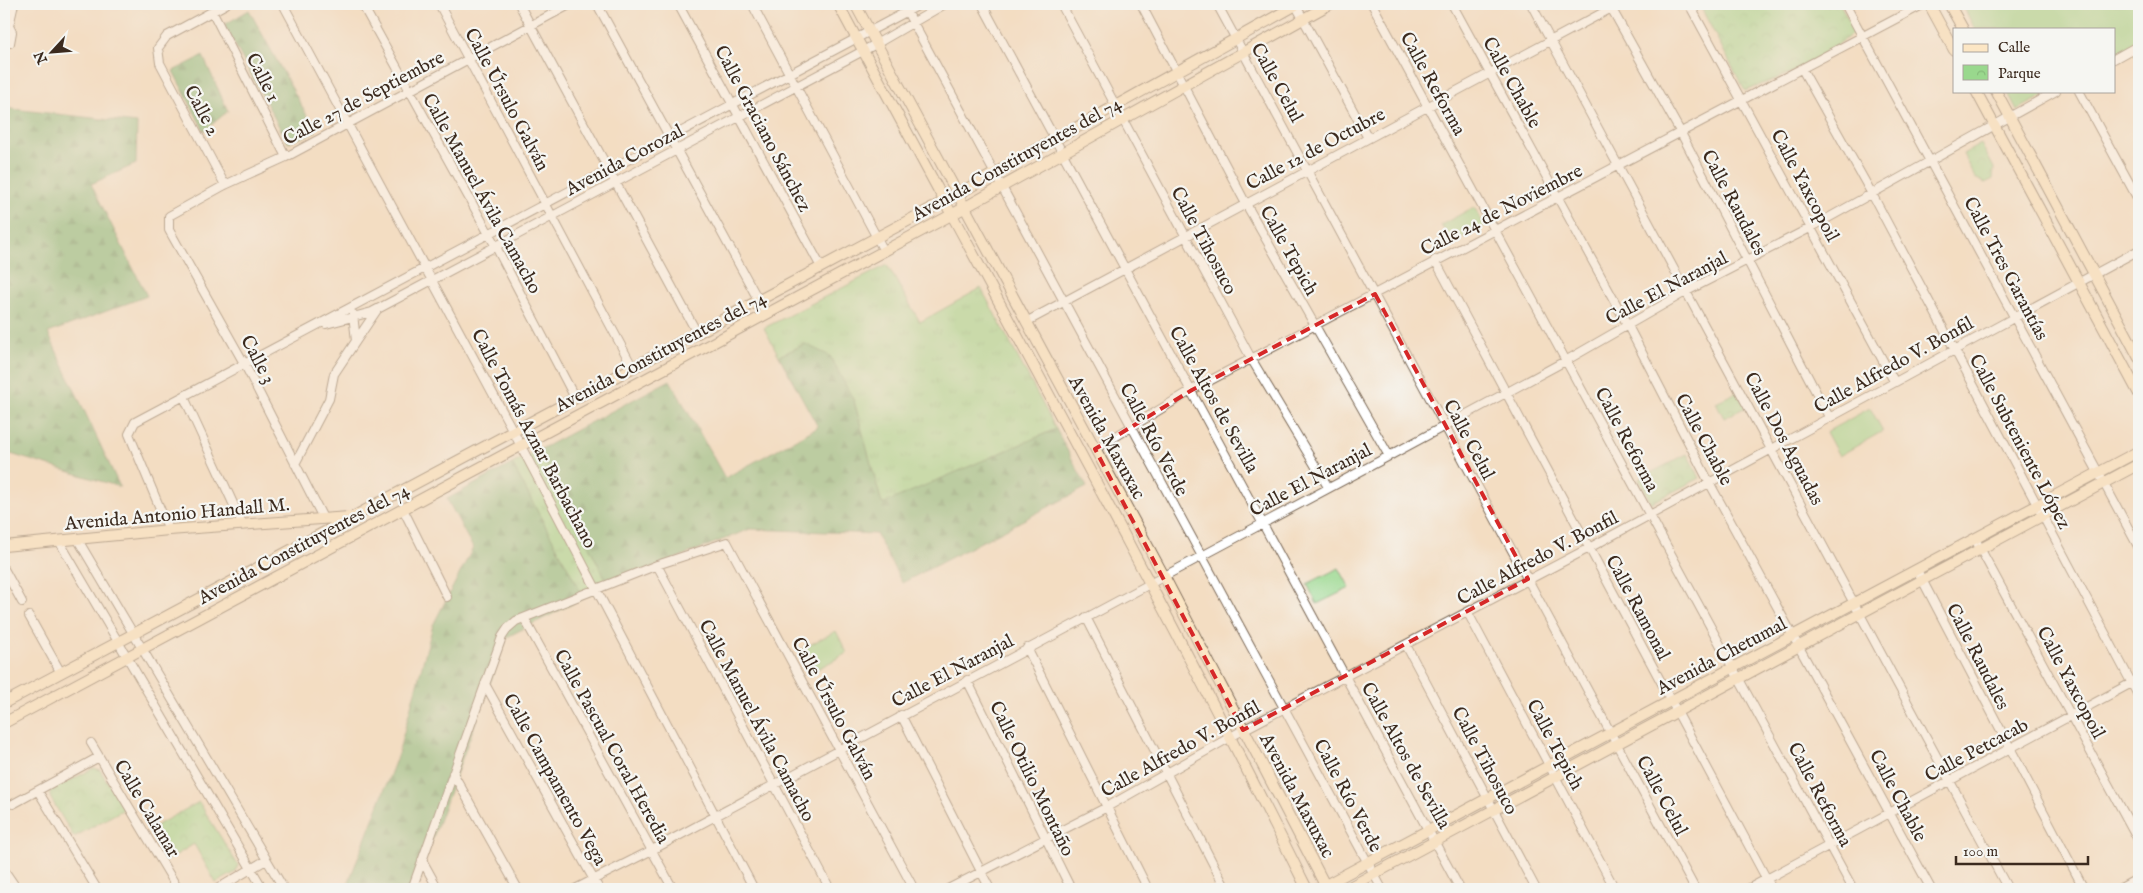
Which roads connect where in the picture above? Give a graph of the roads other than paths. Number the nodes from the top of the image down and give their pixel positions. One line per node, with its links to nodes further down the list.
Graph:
1 (14, 4): 43 (street)
2 (226, 4): 32 (street)
3 (283, 4): 70 (street, Calle Tomás Aznar Barbachano)
4 (362, 4): 58 (street, Calle Manuel Ávila Camacho)
5 (439, 4): 49 (street, Calle Úrsulo Galván)
6 (519, 4): 36 (street)
7 (571, 4): 36 (street, Calle 27 de Septiembre)
8 (597, 4): 73 (street)
9 (678, 4): 64 (street, Calle Graciano Sánchez)
10 (752, 4): 55 (street)
11 (838, 4): 40 (main road, Avenida Maxuxac)
12 (855, 4): 38 (main road, Avenida Maxuxac)
13 (903, 4): 33 (street, Calle Río Verde)
14 (921, 4): 33 (street, Avenida Corozal)
15 (945, 4): 35 (street, Avenida Corozal)
16 (982, 4): 75 (street, Calle Altos de Sevilla)
17 (1061, 4): 66 (street, Calle Tihosuco)
18 (1141, 4): 53 (street, Calle Tepich)
19 (1217, 4): 41 (street, Calle Celul)
20 (1296, 4): 34 (street); 41 (main road, Avenida Constituyentes del 74)
21 (1330, 4): 34 (main road, Avenida Constituyentes del 74)
22 (1372, 4): 65 (street, Calle Reforma)
23 (1452, 4): 54 (street, Calle Chable)
24 (1531, 4): 42 (street, Calle Dos Aguadas)
25 (1619, 4): 31 (street, Calle 12 de Octubre)
26 (1689, 4): 63 (street, Calle Yaxcopoil)
27 (1845, 4): 39 (street, Calle Tres Garantías)
28 (1924, 4): 39 (street, Calle 24 de Noviembre)
29 (1930, 4): 46 (main road)
30 (1949, 4): 37 (main road)
31 (1610, 6): 42 (street, Calle 12 de Octubre); 72 (street, Calle Raudales)
32 (212, 11): 78 (street, Calle 1); 85 (street, Calle 2)
33 (907, 12): 35 (street, Calle Río Verde); 38 (street, Avenida Corozal)
34 (1303, 19): 48 (main road, Avenida Constituyentes del 74); 74 (street)
35 (914, 22): 44 (street, Avenida Corozal); 83 (street, Calle Río Verde)
36 (531, 25): 49 (street, Calle 27 de Septiembre); 81 (street)
37 (1962, 28)
38 (870, 32): 40 (street, Avenida Corozal); 44 (main road, Avenida Maxuxac)
39 (1864, 38): 52 (street, Calle 24 de Noviembre); 79 (street, Calle Tres Garantías)
40 (857, 39): 47 (main road, Avenida Maxuxac); 55 (street, Avenida Corozal)
41 (1235, 39): 48 (street, Calle Celul); 53 (main road, Avenida Constituyentes del 74)
42 (1551, 41): 54 (street, Calle 12 de Octubre); 80 (street, Calle Dos Aguadas)
43 (10, 43)
44 (876, 44): 47 (street, Avenida Corozal); 87 (main road, Avenida Maxuxac)
45 (2136, 47): 50 (street); 51 (street)
46 (1953, 48)
47 (863, 50): 56 (street, Avenida Corozal); 90 (main road, Avenida Maxuxac)
48 (1243, 52): 57 (main road, Avenida Constituyentes del 74); 82 (street, Calle Celul)
49 (469, 58): 58 (street, Calle 27 de Septiembre); 92 (street, Calle Úrsulo Galván)
50 (2116, 58)
51 (2139, 59)
52 (1802, 69): 63 (street, Calle 24 de Noviembre); 88 (street, Calle Subteniente López)
53 (1176, 72): 57 (street, Calle Tepich); 66 (main road, Avenida Constituyentes del 74)
54 (1489, 72): 65 (street, Calle 12 de Octubre); 89 (street, Calle Chable)
55 (790, 74): 56 (street); 64 (street, Avenida Corozal)
56 (796, 86): 67 (street, Avenida Corozal); 101 (street)
57 (1183, 86): 69 (main road, Avenida Constituyentes del 74); 93 (street, Calle Tepich)
58 (409, 90): 70 (street, Calle 27 de Septiembre); 100 (street, Calle Manuel Ávila Camacho)
59 (1977, 92): 71 (main road)
60 (1997, 92): 68 (main road)
61 (2054, 92): 68 (street, Calle El Naranjal)
62 (2080, 92): 91 (street)
63 (1742, 98): 72 (street, Calle 24 de Noviembre); 98 (street, Calle Yaxcopoil)
64 (732, 104): 67 (street, Calle Graciano Sánchez); 73 (street, Avenida Corozal)
65 (1429, 105): 74 (street, Calle 12 de Octubre); 99 (street, Calle Reforma)
66 (1115, 106): 69 (street, Calle Tihosuco); 75 (main road, Avenida Constituyentes del 74)
67 (739, 116): 76 (street, Avenida Corozal); 108 (street, Calle Graciano Sánchez)
68 (2011, 118): 71 (street, Calle El Naranjal); 111 (main road)
69 (1123, 119): 77 (main road, Avenida Constituyentes del 74); 102 (street, Calle Tihosuco)
70 (349, 124): 78 (street, Calle 27 de Septiembre); 109 (street, Calle Tomás Aznar Barbachano)
71 (1995, 126): 79 (street, Calle El Naranjal); 113 (main road)
72 (1681, 133): 80 (street, Calle 24 de Noviembre); 107 (street, Calle Raudales)
73 (669, 137): 76 (street); 81 (street, Avenida Corozal)
74 (1368, 138): 82 (street, Calle 12 de Octubre)
75 (1056, 139): 77 (street, Calle Altos de Sevilla); 83 (main road, Avenida Constituyentes del 74)
76 (676, 150): 84 (street, Avenida Corozal); 116 (street)
77 (1063, 152): 86 (main road, Avenida Constituyentes del 74); 110 (street, Calle Altos de Sevilla)
78 (286, 157): 85 (street, Calle 27 de Septiembre)
79 (1931, 162): 88 (street, Calle El Naranjal); 122 (street, Calle Tres Garantías)
80 (1619, 166): 89 (street, Calle 24 de Noviembre); 114 (street, Calle Dos Aguadas)
81 (609, 169): 84 (street); 92 (street, Avenida Corozal)
82 (1308, 170): 93 (street, Calle 12 de Octubre); 115 (street, Calle Celul)
83 (995, 173): 86 (street, Calle Río Verde); 87 (main road, Avenida Constituyentes del 74)
84 (616, 182): 97 (street, Avenida Corozal); 127 (street)
85 (225, 186): 96 (street, Calle 27 de Septiembre)
86 (1002, 187): 94 (main road, Avenida Constituyentes del 74); 117 (street, Calle Río Verde)
87 (958, 194): 90 (main road, Avenida Constituyentes del 74); 94 (main road, Avenida Maxuxac)
88 (1872, 194): 98 (street, Calle El Naranjal); 129 (street, Calle Subteniente López)
89 (1558, 199): 99 (street, Calle 24 de Noviembre); 124 (street, Calle Chable)
90 (945, 201): 95 (main road, Avenida Maxuxac); 101 (main road, Avenida Constituyentes del 74)
91 (2139, 201)
92 (545, 203): 97 (street, Calle Úrsulo Galván); 100 (street, Avenida Corozal)
93 (1246, 204): 102 (street, Calle 12 de Octubre); 125 (street, Calle Tepich)
94 (965, 207): 95 (main road, Avenida Constituyentes del 74); 123 (main road, Avenida Maxuxac)
95 (953, 214): 105 (main road, Avenida Constituyentes del 74); 181 (main road, Avenida Maxuxac)
96 (169, 216): 135 (street, Calle 3)
97 (551, 216): 103 (street, Avenida Corozal); 136 (street, Calle Úrsulo Galván)
98 (1810, 228): 107 (street, Calle El Naranjal); 137 (street, Calle Yaxcopoil)
99 (1496, 231): 106 (street, Calle 24 de Noviembre); 133 (street, Calle Reforma)
100 (488, 234): 103 (street, Calle Manuel Ávila Camacho); 109 (street, Avenida Corozal)
101 (877, 237): 105 (street); 108 (main road, Avenida Constituyentes del 74)
102 (1184, 238): 110 (street, Calle 12 de Octubre); 132 (street, Calle Tihosuco)
103 (495, 246): 112 (street, Avenida Corozal); 142 (street, Calle Manuel Ávila Camacho)
104 (2139, 250): 111 (street, Calle Alfredo V. Bonfil)
105 (884, 251): 120 (main road, Avenida Constituyentes del 74)
106 (1435, 260): 115 (street, Calle 24 de Noviembre); 139 (street, Calle Ramonal)
107 (1748, 262): 114 (street, Calle El Naranjal); 143 (street, Calle Raudales)
108 (821, 267): 116 (main road, Avenida Constituyentes del 74)
109 (426, 268): 112 (street, Calle Tomás Aznar Barbachano); 118 (street, Avenida Corozal)
110 (1125, 270): 117 (street, Calle 12 de Octubre); 138 (street, Calle Altos de Sevilla)
111 (2094, 274): 113 (street, Calle Alfredo V. Bonfil); 131 (main road)
112 (432, 280): 119 (street, Avenida Corozal); 146 (street, Calle Tomás Aznar Barbachano)
113 (2079, 282): 122 (street, Calle Alfredo V. Bonfil); 140 (main road)
114 (1687, 291): 124 (street, Calle El Naranjal); 149 (street, Calle Dos Aguadas)
115 (1375, 294): 125 (street, Calle 24 de Noviembre); 144 (street, Calle Celul)
116 (758, 301): 120 (street); 127 (main road, Avenida Constituyentes del 74)
117 (1064, 303): 123 (street, Calle 12 de Octubre); 145 (street, Calle Río Verde)
118 (350, 307): 121 (street); 126 (street, Avenida Corozal)
119 (378, 308): 121 (street, Avenida Corozal); 128 (street)
120 (766, 314): 134 (main road, Avenida Constituyentes del 74)
121 (354, 317): 126 (street, Avenida Corozal); 128 (street)
122 (2014, 317): 129 (street, Calle Alfredo V. Bonfil); 154 (street, Calle Tres Garantías)
123 (1026, 322): 148 (main road, Avenida Maxuxac)
124 (1627, 324): 133 (street, Calle El Naranjal); 155 (street, Calle Chable)
125 (1314, 326): 132 (street, Calle 24 de Noviembre); 151 (street, Calle Tepich)
126 (312, 328): 135 (street, Avenida Corozal)
127 (697, 333): 130 (main road, Avenida Constituyentes del 74)
128 (356, 341): 152 (street)
129 (1953, 349): 137 (street, Calle Alfredo V. Bonfil); 158 (street, Calle Subteniente López)
130 (665, 350): 134 (main road); 136 (main road, Avenida Constituyentes del 74)
131 (2139, 358)
132 (1252, 360): 138 (street, Calle 24 de Noviembre); 157 (street, Calle Tihosuco)
133 (1567, 360): 139 (street, Calle El Naranjal); 160 (street, Calle Reforma)
134 (673, 364): 147 (main road, Avenida Constituyentes del 74)
135 (245, 365): 141 (street, Avenida Corozal); 152 (street, Calle 3)
136 (633, 368): 142 (main road, Avenida Constituyentes del 74)
137 (1894, 381): 143 (street, Calle Alfredo V. Bonfil)
138 (1192, 390): 145 (street, Calle 24 de Noviembre); 164 (street, Calle Altos de Sevilla)
139 (1507, 392): 144 (street, Calle El Naranjal); 171 (street, Calle Ramonal)
140 (2139, 394)
141 (184, 397): 165 (street); 166 (street, Avenida Corozal)
142 (575, 398): 146 (main road, Avenida Constituyentes del 74)
143 (1829, 417): 149 (street, Calle Alfredo V. Bonfil)
144 (1444, 426): 151 (street, Calle El Naranjal); 179 (street, Calle Celul)
145 (1131, 429): 148 (street, Calle 24 de Noviembre); 174 (street, Calle Río Verde)
146 (513, 431): 147 (street, Calle Tomás Aznar Barbachano); 162 (main road, Avenida Constituyentes del 74)
147 (521, 446): 159 (main road, Avenida Constituyentes del 74); 182 (street, Calle Tomás Aznar Barbachano)
148 (1095, 448): 178 (main road, Avenida Maxuxac)
149 (1772, 449): 155 (street, Calle Alfredo V. Bonfil); 185 (street, Calle Dos Aguadas)
150 (2139, 451): 154 (main road, Avenida Chetumal)
151 (1389, 456): 157 (street, Calle El Naranjal)
152 (295, 464): 163 (street, Calle 3)
153 (2139, 464): 156 (main road, Avenida Chetumal)
154 (2098, 473): 156 (street, Calle Tres Garantías); 158 (main road, Avenida Chetumal)
155 (1709, 482): 160 (street, Calle Alfredo V. Bonfil); 192 (street, Calle Chable)
156 (2103, 483): 161 (main road, Avenida Chetumal); 172 (street, Calle Tres Garantías)
157 (1328, 487): 164 (street, Calle El Naranjal)
158 (2038, 505): 161 (street, Calle Subteniente López); 167 (main road, Avenida Chetumal)
159 (403, 509): 183 (street); 197 (main road, Avenida Constituyentes del 74)
160 (1650, 515): 171 (street, Calle Alfredo V. Bonfil); 199 (street, Calle Reforma)
161 (2043, 515): 173 (main road, Avenida Chetumal); 205 (street, Calle Subteniente López)
162 (353, 517): 163 (main road, Avenida Antonio Handall M.); 191 (main road, Avenida Constituyentes del 74)
163 (323, 518): 165 (main road, Avenida Antonio Handall M.)
164 (1263, 522): 174 (street, Calle El Naranjal); 201 (street, Calle Altos de Sevilla)
165 (243, 525): 166 (main road, Avenida Antonio Handall M.)
166 (169, 530): 168 (main road, Avenida Antonio Handall M.)
167 (1975, 539): 173 (street, Calle Yaxcopoil); 177 (main road, Avenida Chetumal)
168 (78, 540): 169 (main road, Avenida Antonio Handall M.); 191 (street)
169 (59, 541): 170 (main road, Avenida Antonio Handall M.); 193 (street)
170 (4, 546)
171 (1589, 548): 179 (street, Calle Alfredo V. Bonfil); 209 (street, Calle Ramonal)
172 (2139, 548)
173 (1981, 549): 180 (main road, Avenida Chetumal); 213 (street, Calle Yaxcopoil)
174 (1200, 556): 178 (street, Calle El Naranjal); 210 (street, Calle Río Verde)
175 (657, 565): 182 (street); 221 (street, Calle Úrsulo Galván); 228 (street, Calle Manuel Ávila Camacho)
176 (4, 569): 184 (street)
177 (1917, 570): 180 (street, Calle Raudales); 185 (main road, Avenida Chetumal)
178 (1164, 576): 181 (street, Calle El Naranjal); 215 (main road, Avenida Maxuxac)
179 (1528, 579): 186 (street, Calle Alfredo V. Bonfil); 216 (street, Calle Celul)
180 (1922, 580): 187 (main road, Avenida Chetumal); 220 (street, Calle Raudales)
181 (1148, 584): 189 (street, Calle El Naranjal); 217 (main road, Avenida Maxuxac)
182 (596, 589): 190 (street); 235 (street, Calle Tomás Aznar Barbachano)
183 (447, 597)
184 (22, 602)
185 (1855, 603): 187 (street, Calle Dos Aguadas); 192 (main road, Avenida Chetumal)
186 (1468, 613): 194 (street, Calle Alfredo V. Bonfil); 223 (street, Calle Tepich)
187 (1860, 613): 195 (main road, Avenida Chetumal); 227 (street, Calle Dos Aguadas)
188 (29, 616): 200 (street)
189 (1086, 617): 196 (street, Calle El Naranjal); 225 (street)
190 (524, 618): 206 (street); 241 (street, Calle Pascual Coral Heredia)
191 (134, 634): 193 (main road, Avenida Constituyentes del 74); 197 (street)
192 (1793, 636): 195 (street, Calle Chable); 199 (main road, Avenida Chetumal)
193 (118, 642): 198 (street); 200 (main road, Avenida Constituyentes del 74)
194 (1406, 645): 201 (street, Calle Alfredo V. Bonfil); 230 (street, Calle Tihosuco)
195 (1800, 646): 202 (main road, Avenida Chetumal); 234 (street, Calle Chable)
196 (1027, 648): 204 (street, Calle El Naranjal); 232 (street)
197 (142, 649): 198 (main road, Avenida Constituyentes del 74); 242 (street)
198 (127, 657): 214 (main road, Avenida Constituyentes del 74); 245 (street)
199 (1732, 668): 202 (street, Calle Reforma); 209 (main road, Avenida Chetumal)
200 (60, 673): 208 (main road, Avenida Constituyentes del 74)
201 (1345, 676): 210 (street, Calle Alfredo V. Bonfil); 236 (street, Calle Altos de Sevilla)
202 (1739, 678): 211 (main road, Avenida Chetumal); 240 (street, Calle Reforma)
203 (2139, 679): 205 (street, Calle Petcacab)
204 (967, 680): 212 (street, Calle El Naranjal); 237 (street, Calle Otilio Montaño)
205 (2132, 683): 207 (street, Calle Subteniente López); 213 (street, Calle Petcacab)
206 (485, 684): 224 (street); 250 (street, Calle Campamento Vega)
207 (2139, 697)
208 (5, 699)
209 (1671, 701): 211 (street, Calle Ramonal); 216 (main road, Avenida Chetumal)
210 (1284, 709): 215 (street, Calle Alfredo V. Bonfil); 244 (street, Calle Río Verde)
211 (1677, 712): 219 (main road, Avenida Chetumal); 251 (street, Calle Ramonal)
212 (902, 715): 221 (street, Calle El Naranjal); 246 (street)
213 (2071, 716): 220 (street, Calle Petcacab); 239 (street, Calle Yaxcopoil)
214 (4, 723)
215 (1243, 730): 217 (street, Calle Alfredo V. Bonfil); 252 (main road, Avenida Maxuxac)
216 (1612, 733): 219 (street, Calle Celul); 223 (main road, Avenida Chetumal)
217 (1231, 737): 225 (street, Calle Alfredo V. Bonfil); 273 (main road, Avenida Maxuxac)
218 (91, 743): 222 (street, Calle Calamar)
219 (1617, 744): 226 (main road, Avenida Chetumal); 279 (street, Calle Celul)
220 (2009, 749): 227 (street, Calle Petcacab); 285 (street, Calle Raudales)
221 (839, 750): 228 (street, Calle El Naranjal); 267 (street, Calle Úrsulo Galván)
222 (99, 757): 229 (street); 255 (street, Calle Calamar)
223 (1550, 766): 226 (street, Calle Tepich); 230 (main road, Avenida Chetumal)
224 (453, 773): 243 (street); 261 (street)
225 (1166, 775): 232 (street, Calle Alfredo V. Bonfil); 272 (street)
226 (1555, 777): 233 (main road, Avenida Chetumal); 278 (street, Calle Tepich)
227 (1949, 782): 234 (street, Calle Petcacab); 284 (street, Calle Dos Aguadas)
228 (773, 785): 235 (street, Calle El Naranjal); 266 (street, Calle Manuel Ávila Camacho)
229 (38, 791): 231 (street); 254 (street)
230 (1488, 799): 233 (street, Calle Tihosuco); 236 (main road, Avenida Chetumal)
231 (13, 804)
232 (1106, 807): 237 (street, Calle Alfredo V. Bonfil); 271 (street)
233 (1494, 810): 238 (main road, Avenida Chetumal); 277 (street, Calle Tihosuco)
234 (1890, 813): 240 (street, Calle Petcacab); 283 (street, Calle Chable)
235 (716, 816): 241 (street, Calle El Naranjal); 265 (street, Calle Tomás Aznar Barbachano)
236 (1430, 830): 238 (street, Calle Altos de Sevilla); 244 (main road, Avenida Chetumal)
237 (1045, 840): 246 (street, Calle Alfredo V. Bonfil); 270 (street, Calle Otilio Montaño)
238 (1435, 841): 248 (main road, Avenida Chetumal); 276 (street, Calle Altos de Sevilla)
239 (2139, 841)
240 (1830, 845): 251 (street, Calle Petcacab); 282 (street, Calle Reforma)
241 (652, 850): 250 (street, Calle El Naranjal); 264 (street, Calle Pascual Coral Heredia)
242 (266, 860): 245 (street); 258 (street)
243 (422, 860): 259 (street); 260 (street)
244 (1367, 863): 248 (street, Calle Río Verde); 252 (main road, Avenida Chetumal)
245 (251, 869): 256 (street); 257 (street)
246 (981, 873): 268 (street, Calle Alfredo V. Bonfil); 269 (street)
247 (5, 874): 253 (street)
248 (1374, 874): 274 (main road, Avenida Chetumal); 275 (street, Calle Río Verde)
249 (2139, 878): 286 (street)
250 (594, 879): 262 (street, Calle El Naranjal); 263 (street, Calle Campamento Vega)
251 (1766, 880): 280 (street, Calle Petcacab); 281 (street, Calle Ramonal)
252 (1324, 888)
253 (17, 889)
254 (97, 889)
255 (178, 889)
256 (217, 889)
257 (263, 889)
258 (284, 889)
259 (412, 889)
260 (438, 889)
261 (518, 889)
262 (575, 889)
263 (599, 889)
264 (673, 889)
265 (754, 889)
266 (830, 889)
267 (914, 889)
268 (948, 889)
269 (990, 889)
270 (1071, 889)
271 (1148, 889)
272 (1226, 889)
273 (1308, 889)
274 (1346, 889)
275 (1382, 889)
276 (1460, 889)
277 (1536, 889)
278 (1615, 889)
279 (1695, 889)
280 (1748, 889)
281 (1772, 889)
282 (1853, 889)
283 (1931, 889)
284 (2008, 889)
285 (2084, 889)
286 (2119, 889)

